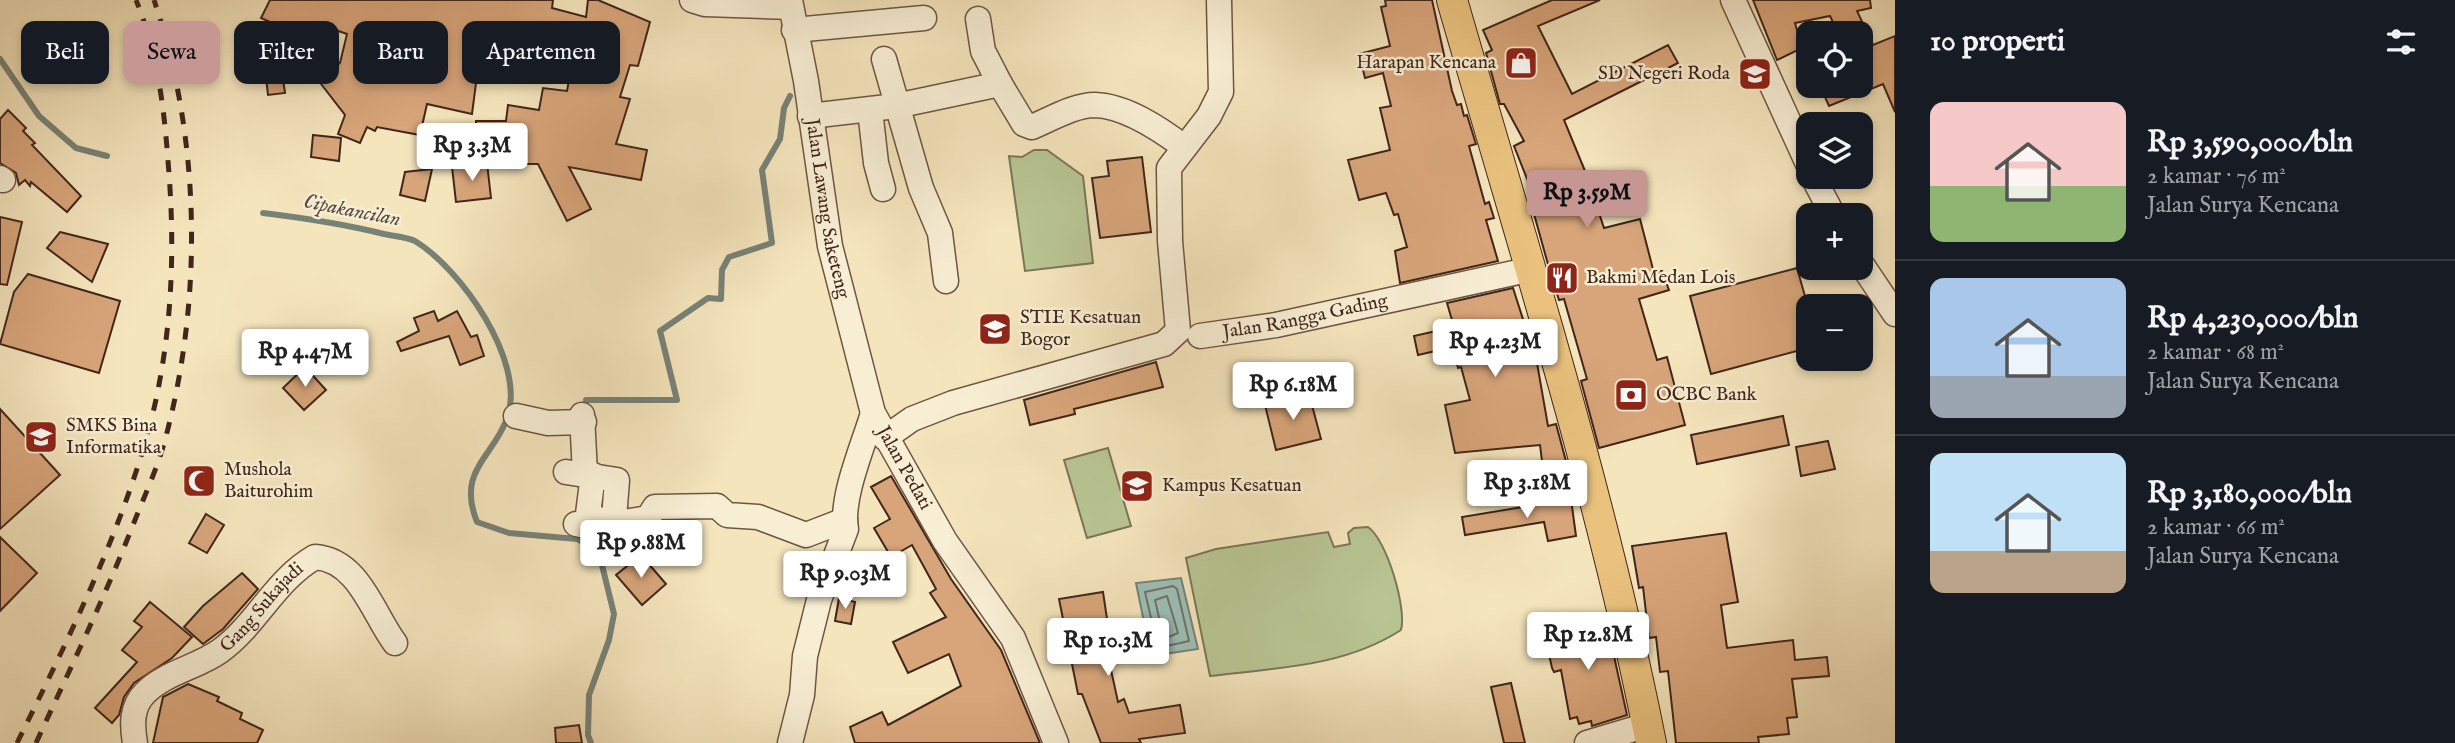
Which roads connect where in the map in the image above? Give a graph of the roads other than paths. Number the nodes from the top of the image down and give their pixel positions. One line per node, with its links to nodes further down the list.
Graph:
1 (692, 0): 5 (street)
2 (1219, 0): 14 (street)
3 (1452, 0): 16 (main road)
4 (1733, 0): 13 (street)
5 (792, 12): 6 (street); 12 (street, Jalan Lawang Saketeng)
6 (924, 18)
7 (978, 19): 9 (street)
8 (884, 60): 10 (street)
9 (1000, 84): 10 (street); 14 (street)
10 (896, 106): 11 (street); 18 (street)
11 (870, 110): 12 (street); 15 (street)
12 (810, 116): 21 (street, Jalan Lawang Saketeng)
13 (1796, 138)
14 (1184, 147): 20 (street)
15 (883, 189)
16 (1532, 269): 20 (street, Jalan Rangga Gading); 28 (main road)
17 (1872, 280): 19 (street)
18 (946, 281)
19 (1895, 314)
20 (1189, 334): 23 (street, Jalan Rangga Gading)
21 (873, 414): 23 (street, Jalan Pedati); 25 (street)
22 (516, 416): 24 (street)
23 (885, 438): 31 (street, Jalan Pedati)
24 (581, 474): 25 (street); 26 (street)
25 (845, 520): 30 (street)
26 (576, 524)
27 (395, 643): 29 (street, Gang Sukajadi)
28 (1649, 732): 32 (street)
29 (135, 743)
30 (790, 743)
31 (1056, 743)
32 (1587, 743)

